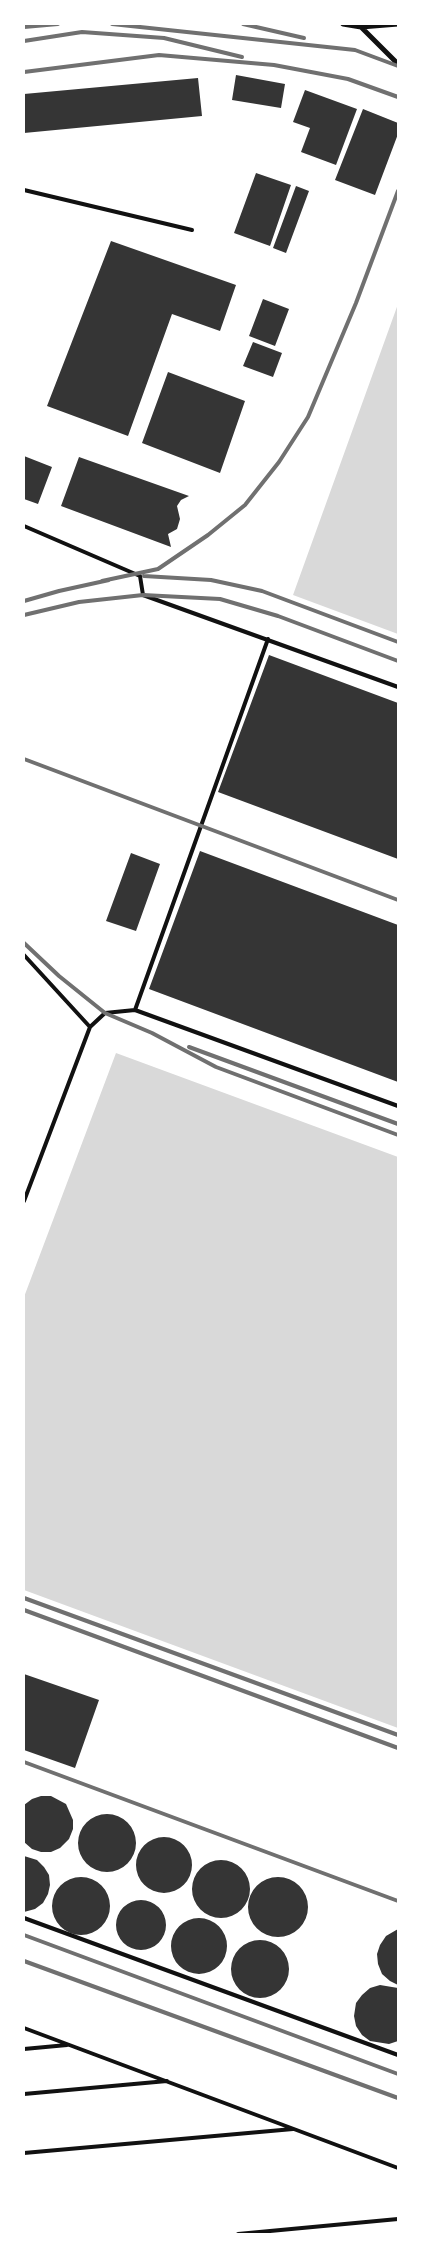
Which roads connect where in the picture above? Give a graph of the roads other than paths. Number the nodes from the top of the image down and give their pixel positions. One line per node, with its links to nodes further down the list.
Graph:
1 (343, 24): 3 (street)
2 (398, 24): 3 (street)
3 (361, 27): 4 (street)
4 (398, 64)
5 (24, 190): 6 (lane)
6 (192, 230)
7 (24, 526): 8 (lane)
8 (268, 639): 9 (lane); 11 (lane)
9 (398, 686)
10 (24, 955): 12 (lane)
11 (135, 1010): 12 (lane); 13 (lane)
12 (90, 1027): 14 (lane)
13 (398, 1106)
14 (24, 1201)
15 (24, 1918): 19 (lane)
16 (24, 2028): 17 (lane)
17 (69, 2045): 18 (lane); 20 (lane)
18 (24, 2049)
19 (398, 2055)
20 (169, 2081): 21 (lane); 22 (lane)
21 (24, 2094)
22 (295, 2129): 23 (lane); 24 (lane)
23 (24, 2153)
24 (398, 2168)
25 (398, 2219): 26 (lane)
26 (238, 2234)

